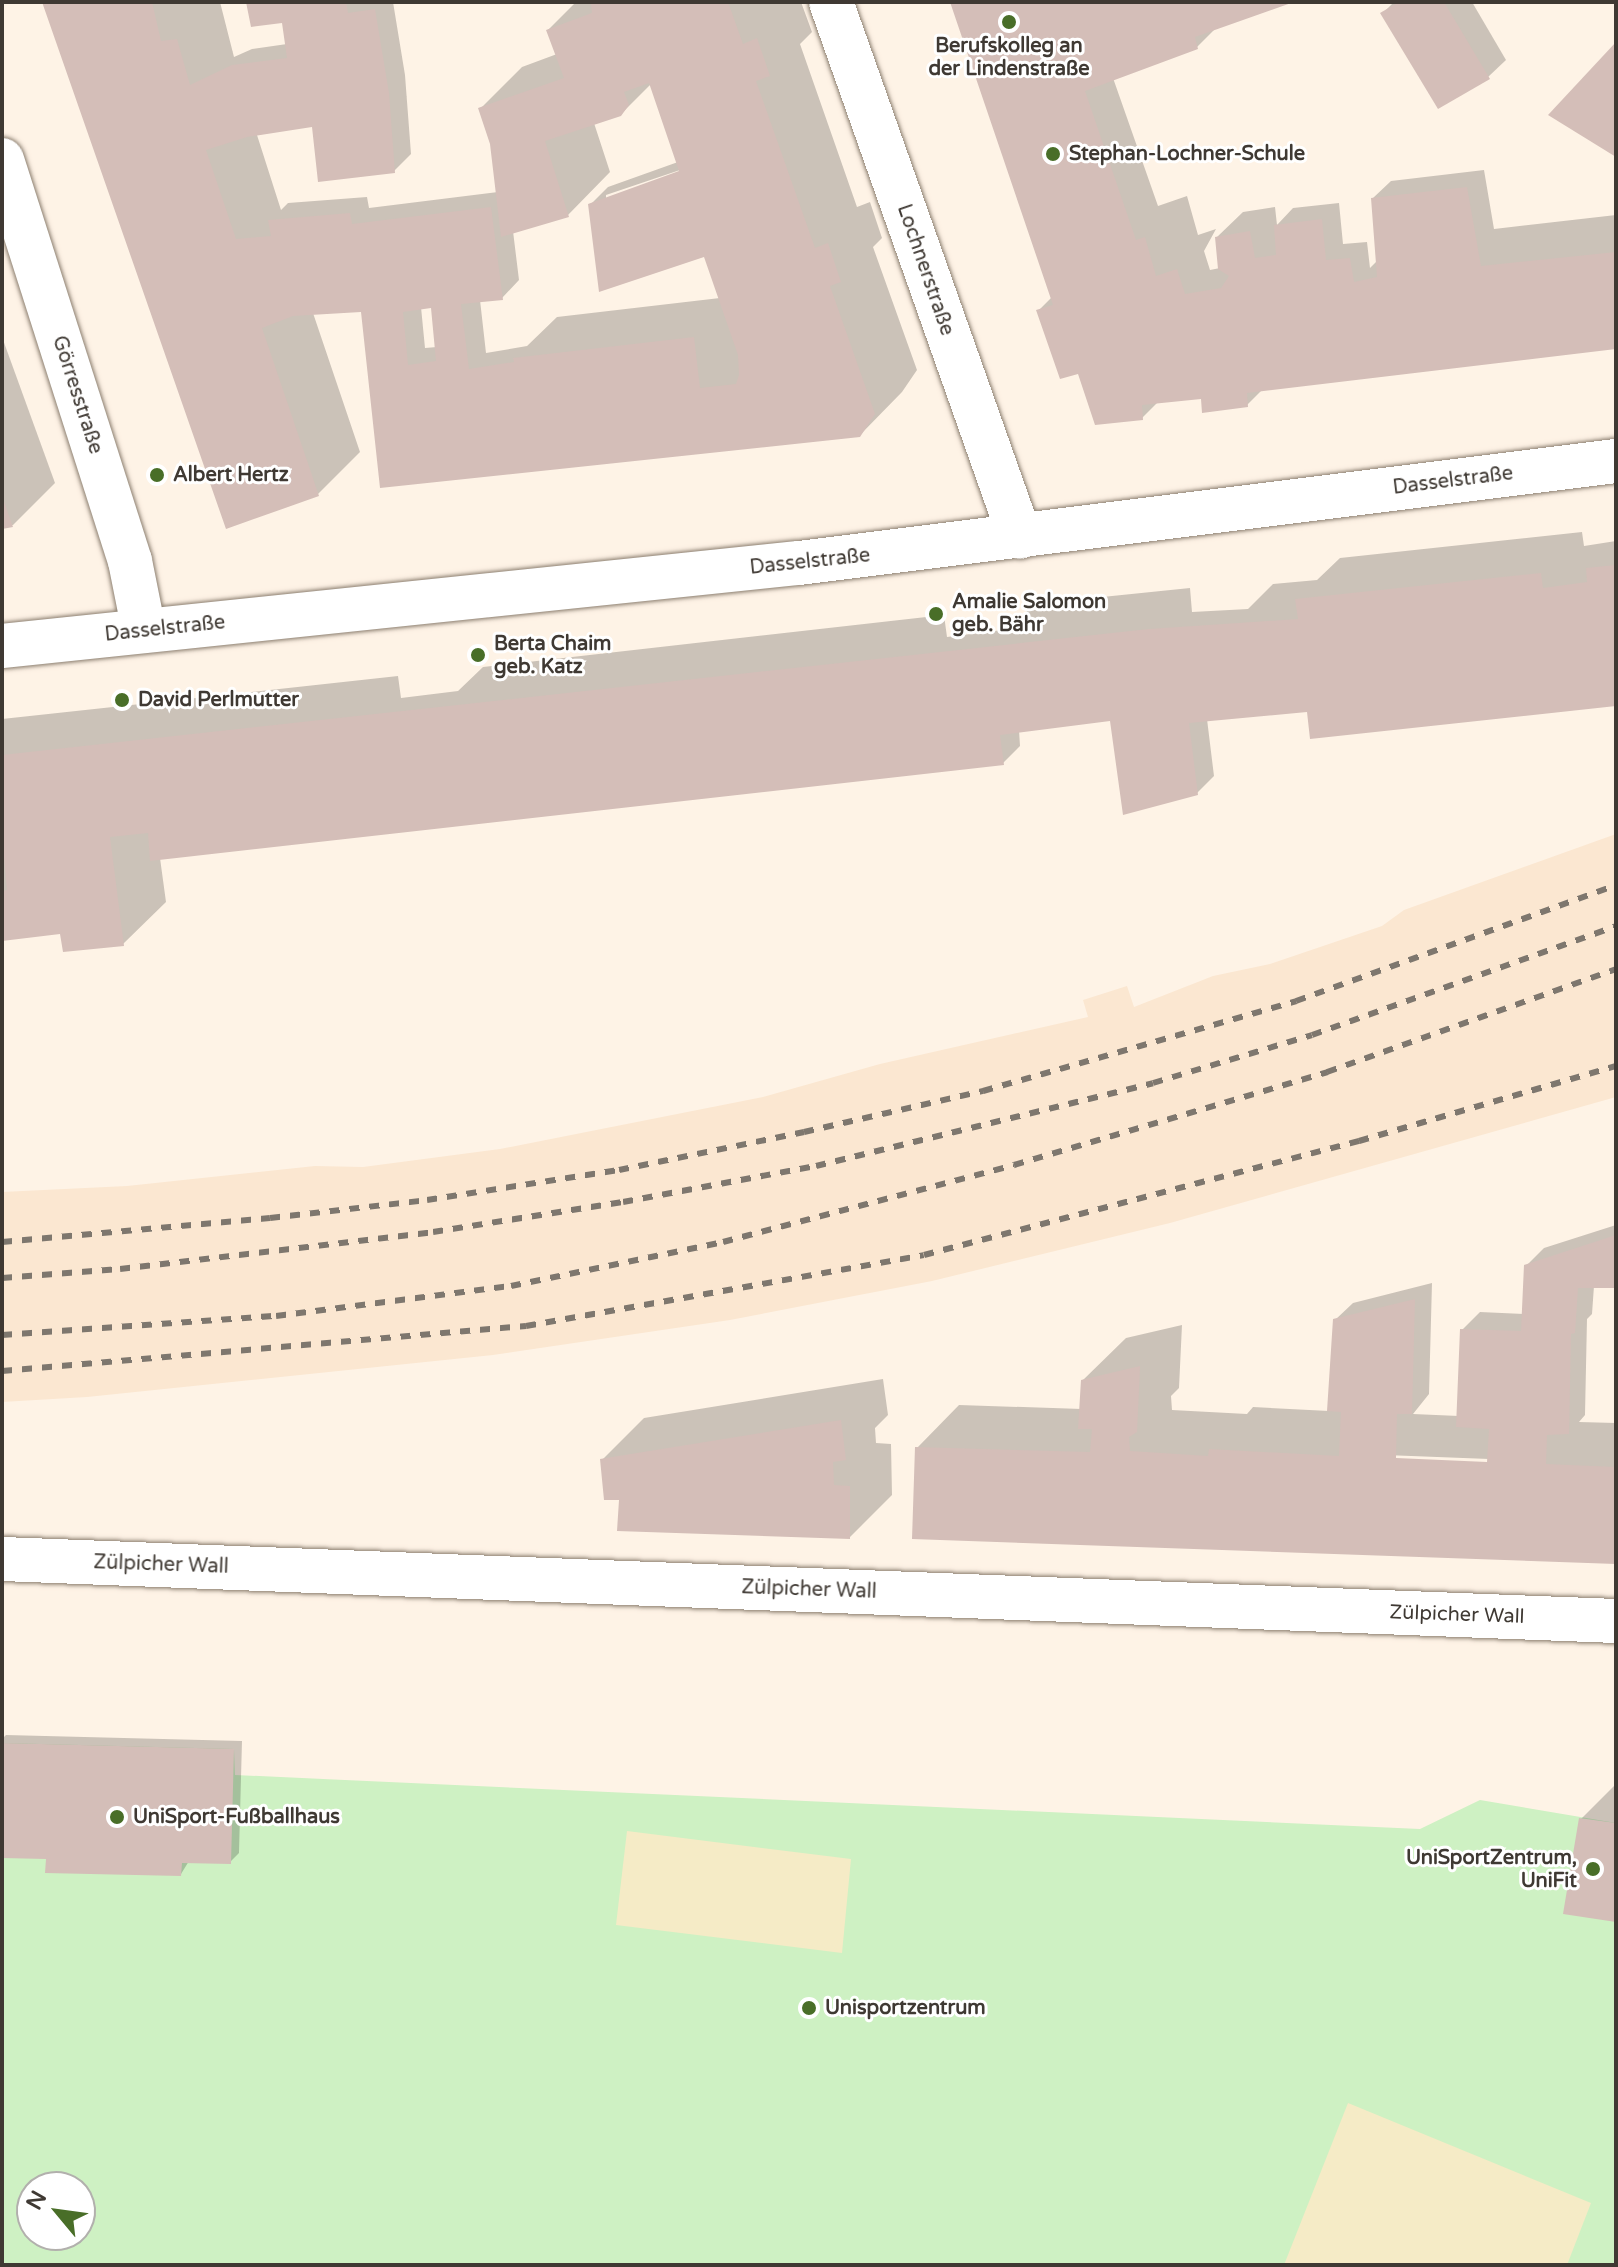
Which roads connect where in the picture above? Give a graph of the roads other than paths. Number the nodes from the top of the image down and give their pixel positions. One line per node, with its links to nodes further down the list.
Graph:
1 (831, 2): 4 (street, Lochnerstraße)
2 (2, 160): 5 (street, Görresstraße)
3 (1616, 461): 4 (street, Dasselstraße)
4 (1020, 537): 5 (street, Dasselstraße)
5 (144, 631): 6 (street, Dasselstraße)
6 (2, 646)
7 (2, 1559): 8 (street, Zülpicher Wall)
8 (1616, 1621)

